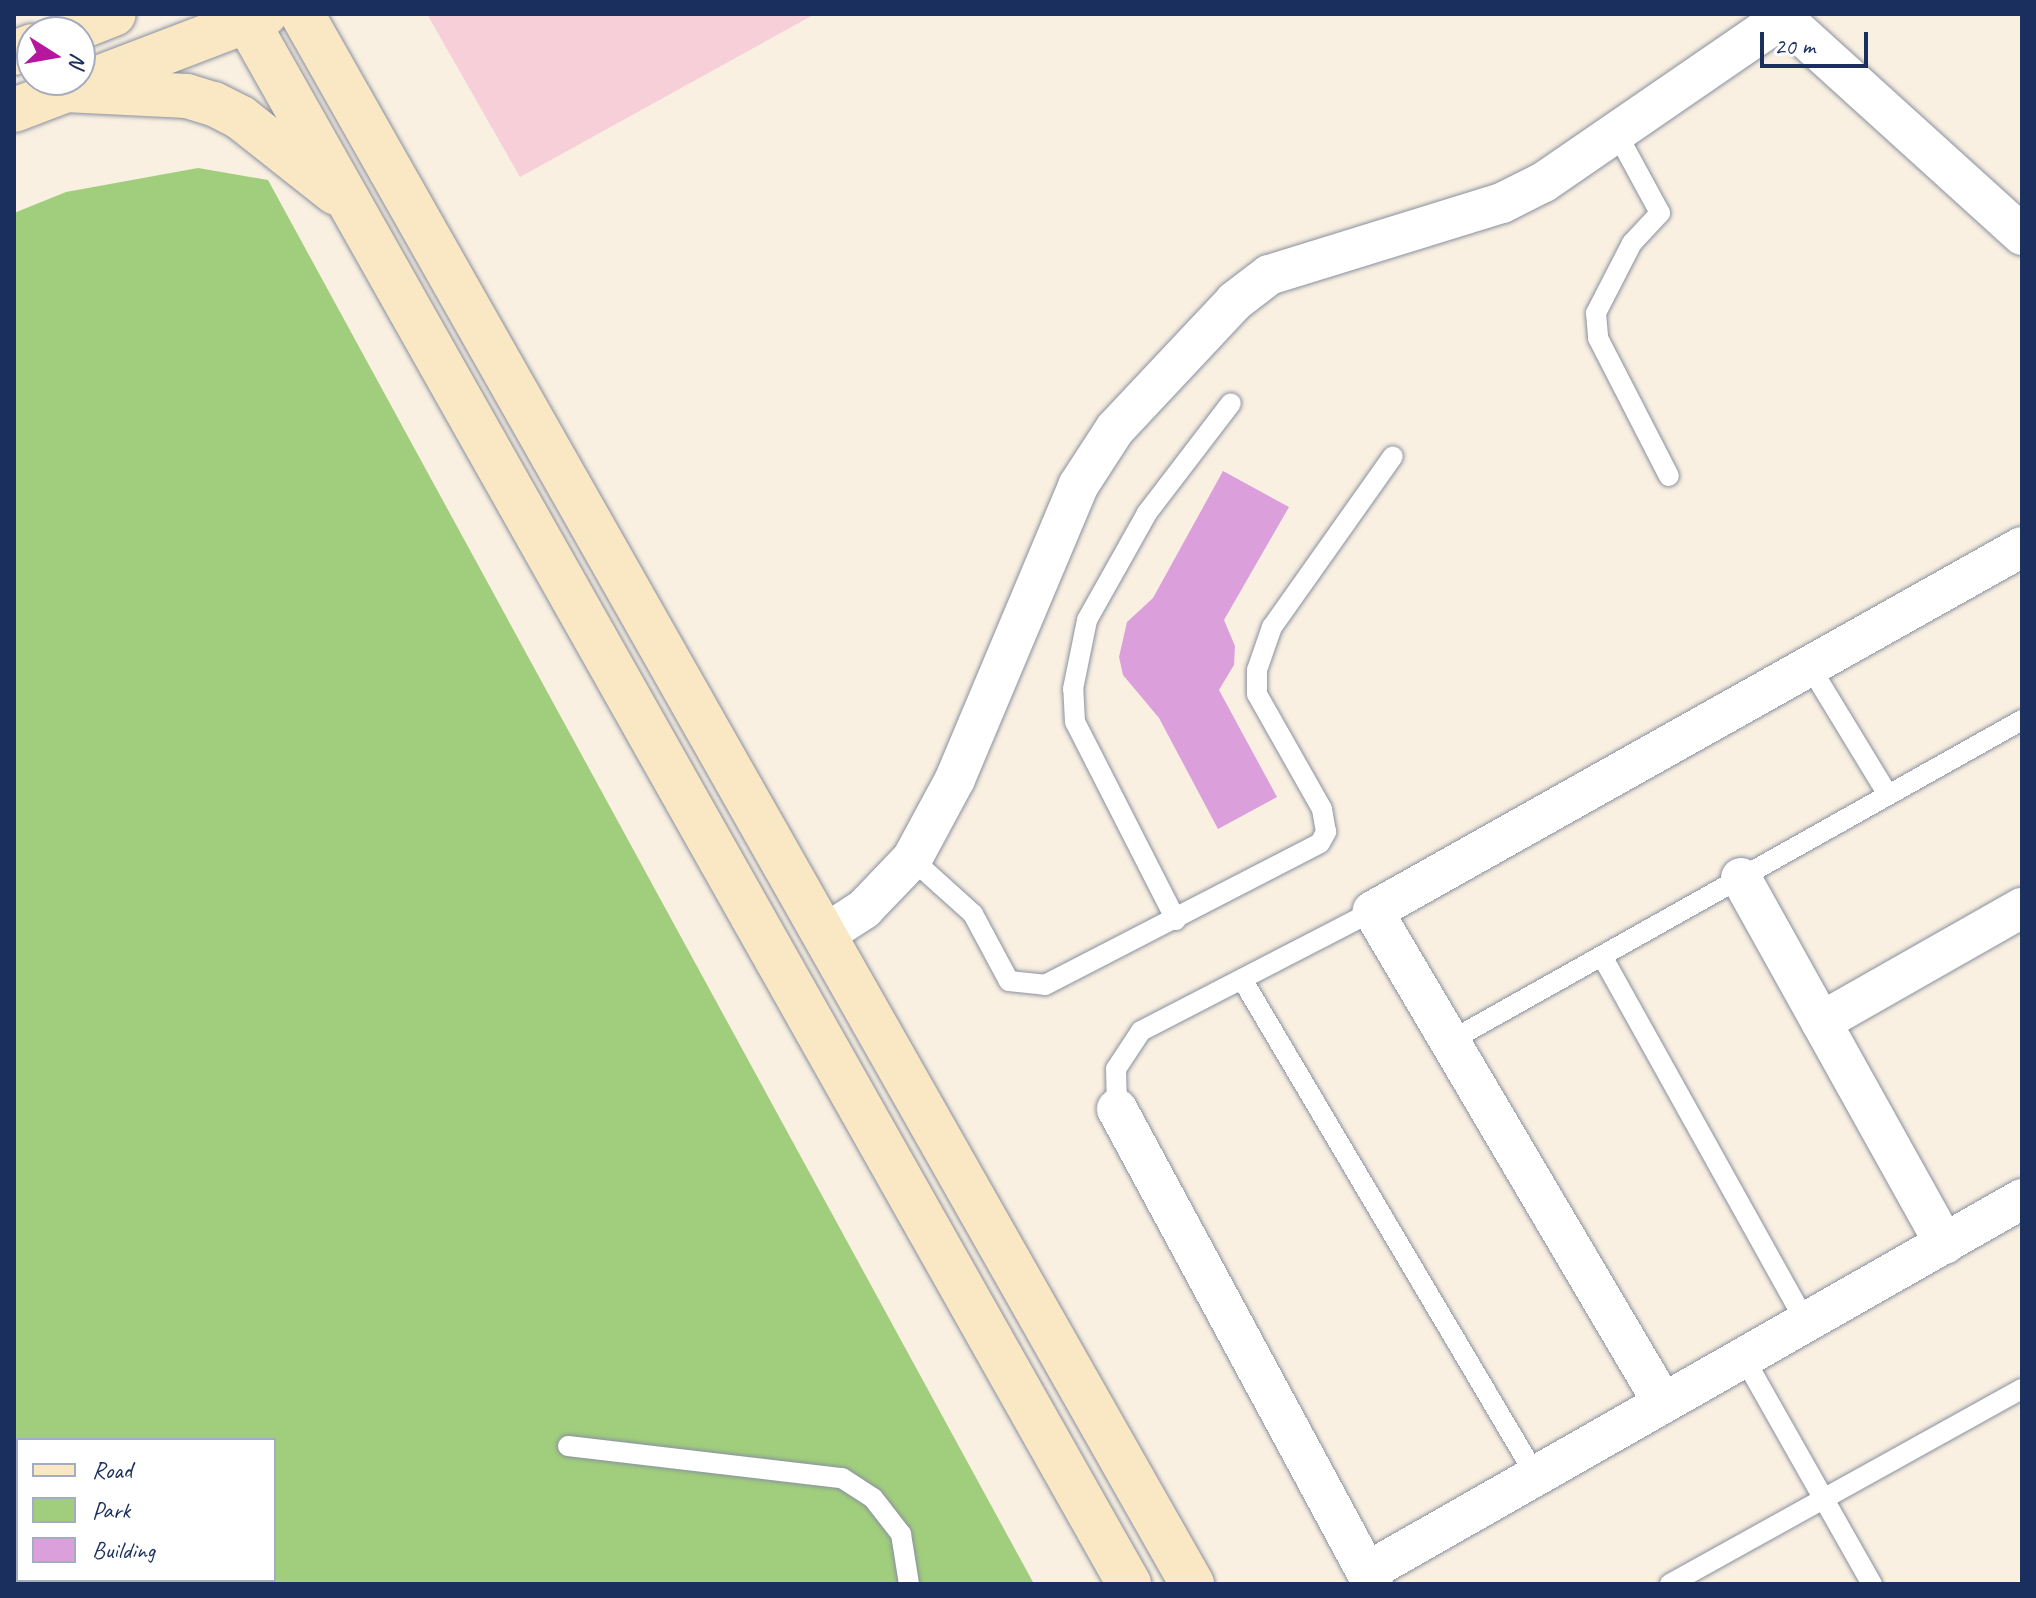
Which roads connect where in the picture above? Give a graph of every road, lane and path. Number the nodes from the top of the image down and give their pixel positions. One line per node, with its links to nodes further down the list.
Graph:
1 (302, 14): 23 (main road)
2 (251, 16): 4 (main road); 9 (main road)
3 (1786, 16): 8 (street); 10 (street)
4 (96, 78)
5 (96, 92): 9 (main road)
6 (50, 96): 7 (main road)
7 (14, 110)
8 (1616, 132): 13 (lane); 18 (street)
9 (351, 205): 40 (main road)
10 (2022, 235)
11 (1231, 403): 22 (lane)
12 (1393, 456): 22 (lane)
13 (1669, 476)
14 (2022, 547): 15 (street)
15 (1809, 665): 17 (lane); 21 (street)
16 (2022, 720): 17 (lane)
17 (1888, 795): 19 (lane)
18 (912, 859): 22 (lane); 23 (street)
19 (1741, 878): 24 (lane); 26 (street)
20 (2022, 908): 26 (street)
21 (1373, 911): 25 (lane); 27 (street)
22 (1176, 920)
23 (824, 935): 41 (main road)
24 (1602, 956): 27 (lane); 31 (lane)
25 (1242, 979): 28 (lane); 36 (lane)
26 (1821, 1022): 30 (street)
27 (1450, 1041): 34 (street)
28 (1117, 1109): 38 (street)
29 (2022, 1199): 30 (street)
30 (1945, 1244): 31 (street)
31 (1806, 1322): 32 (street)
32 (1744, 1358): 34 (street); 37 (lane)
33 (2022, 1389): 37 (lane)
34 (1663, 1403): 36 (street)
35 (568, 1446): 39 (lane)
36 (1536, 1476): 38 (street)
37 (1825, 1498): 42 (lane); 43 (lane)
38 (1370, 1578)
39 (909, 1584)
40 (1129, 1584)
41 (1192, 1584)
42 (1670, 1584)
43 (1872, 1584)

